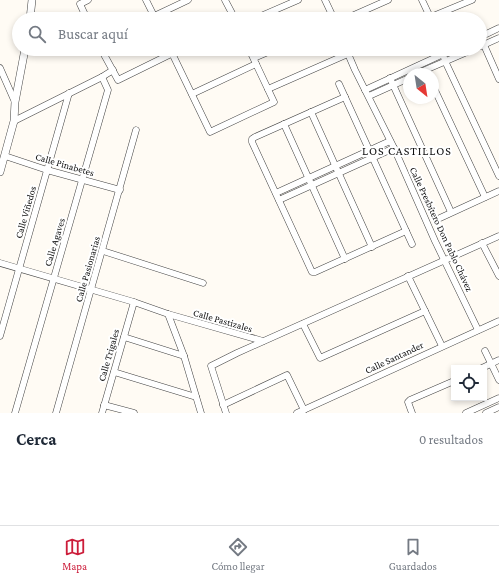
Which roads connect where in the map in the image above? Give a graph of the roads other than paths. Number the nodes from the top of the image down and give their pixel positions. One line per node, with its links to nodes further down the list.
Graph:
1 (32, 0): 11 (street)
2 (88, 0): 12 (street)
3 (146, 0): 13 (street)
4 (188, 0): 14 (street)
5 (225, 0): 15 (street)
6 (298, 0): 16 (street)
7 (325, 0): 17 (street)
8 (388, 0): 18 (street)
9 (422, 0): 19 (street)
10 (472, 0): 20 (street)
11 (31, 12)
12 (84, 12)
13 (150, 12)
14 (164, 12)
15 (231, 12)
16 (270, 12)
17 (331, 12)
18 (361, 12)
19 (427, 12)
20 (443, 12)
21 (499, 28): 22 (street)
22 (487, 34)
23 (499, 38): 24 (street)
24 (487, 43)
25 (487, 55): 44 (street)
26 (24, 56): 46 (street)
27 (105, 56): 41 (street)
28 (162, 56): 41 (street)
29 (173, 56): 53 (street)
30 (252, 56): 37 (street)
31 (263, 56): 37 (street)
32 (337, 56): 50 (street)
33 (349, 56): 51 (street, Calle Presbítero Don Pablo Chávez)
34 (439, 56): 43 (street)
35 (444, 56): 38 (street)
36 (457, 56): 38 (street)
37 (255, 61): 50 (street); 53 (street)
38 (445, 61): 40 (street); 71 (street)
39 (0, 68): 47 (street)
40 (433, 68)
41 (113, 70): 42 (street)
42 (102, 77): 52 (street); 73 (street, Calle Agaves)
43 (390, 78): 49 (street); 51 (street)
44 (499, 79)
45 (403, 80): 49 (street)
46 (19, 81): 47 (street); 57 (street)
47 (8, 84): 57 (street)
48 (339, 84): 55 (street)
49 (392, 85): 54 (street); 80 (street)
50 (268, 89): 53 (street)
51 (365, 90): 54 (street, Calle Presbítero Don Pablo Chávez)
52 (69, 94): 59 (street); 68 (street, Calle Viñedos)
53 (192, 94)
54 (369, 96): 62 (street, Calle Presbítero Don Pablo Chávez)
55 (345, 97): 58 (street); 64 (street)
56 (439, 99): 78 (street)
57 (16, 102): 59 (street)
58 (311, 112): 60 (street); 67 (street)
59 (14, 121): 65 (street)
60 (284, 124): 72 (street); 77 (street)
61 (136, 130): 75 (street, Calle Pasionarias)
62 (390, 141): 63 (street, Calle Presbítero Don Pablo Chávez); 64 (street)
63 (394, 148): 66 (street); 89 (street, Calle Presbítero Don Pablo Chávez)
64 (368, 151): 66 (street); 67 (street)
65 (5, 156): 68 (street, Calle Pinabetes); 69 (street)
66 (372, 158): 70 (street); 82 (street)
67 (335, 166): 70 (street); 72 (street)
68 (47, 170): 73 (street, Calle Pinabetes); 91 (street, Calle Viñedos)
69 (0, 172)
70 (338, 173): 74 (street); 86 (street)
71 (499, 176)
72 (308, 178): 74 (street); 77 (street)
73 (83, 179): 75 (street, Calle Pinabetes); 94 (street, Calle Agaves)
74 (312, 185): 79 (street); 88 (street)
75 (120, 190): 87 (street, Calle Pasionarias)
76 (499, 190): 78 (street)
77 (276, 193): 79 (street)
78 (485, 197): 80 (street)
79 (280, 200): 88 (street)
80 (451, 212): 81 (street)
81 (440, 218)
82 (406, 231): 85 (street); 86 (street)
83 (499, 236): 84 (street, Calle Pastizales)
84 (482, 243): 89 (street, Calle Pastizales); 93 (street)
85 (412, 244)
86 (372, 247): 88 (street)
87 (103, 251): 95 (street); 96 (street, Calle Pasionarias)
88 (345, 259)
89 (444, 260): 92 (street, Calle Pastizales); 102 (street, Calle Presbítero Don Pablo Chávez)
90 (0, 262): 91 (street, Calle Pastizales)
91 (20, 268): 94 (street, Calle Pastizales); 103 (street, Calle Viñedos)
92 (408, 276): 98 (street); 101 (street, Calle Pastizales)
93 (499, 276)
94 (54, 278): 96 (street, Calle Pastizales); 121 (street, Calle Agaves)
95 (203, 283)
96 (91, 289): 97 (street, Calle Pastizales); 122 (street, Calle Pasionarias)
97 (134, 302): 99 (street, Calle Pastizales); 104 (street, Calle Trigales)
98 (425, 311): 101 (street); 106 (street)
99 (168, 314): 105 (street, Calle Pastizales); 108 (street)
100 (499, 321): 102 (street, Calle Santander)
101 (303, 324): 105 (street, Calle Pastizales)
102 (478, 330): 106 (street, Calle Santander)
103 (0, 336)
104 (124, 337): 108 (street); 112 (street, Calle Trigales)
105 (263, 342): 117 (street)
106 (442, 346): 120 (street, Calle Santander)
107 (485, 351): 110 (street)
108 (184, 356): 115 (street)
109 (499, 360): 110 (street)
110 (491, 364): 111 (street); 113 (street)
111 (487, 366)
112 (114, 372): 115 (street); 118 (street, Calle Trigales)
113 (499, 380)
114 (451, 382): 128 (street)
115 (196, 397): 125 (street)
116 (499, 398): 129 (street)
117 (223, 404): 120 (street); 126 (street)
118 (104, 405): 123 (street, Calle Trigales); 124 (street)
119 (499, 407): 130 (street)
120 (304, 410): 127 (street, Calle Santander)
121 (15, 413)
122 (56, 413)
123 (102, 413)
124 (134, 413)
125 (201, 413)
126 (226, 413)
127 (297, 413)
128 (412, 413)
129 (466, 413)
130 (486, 413)

